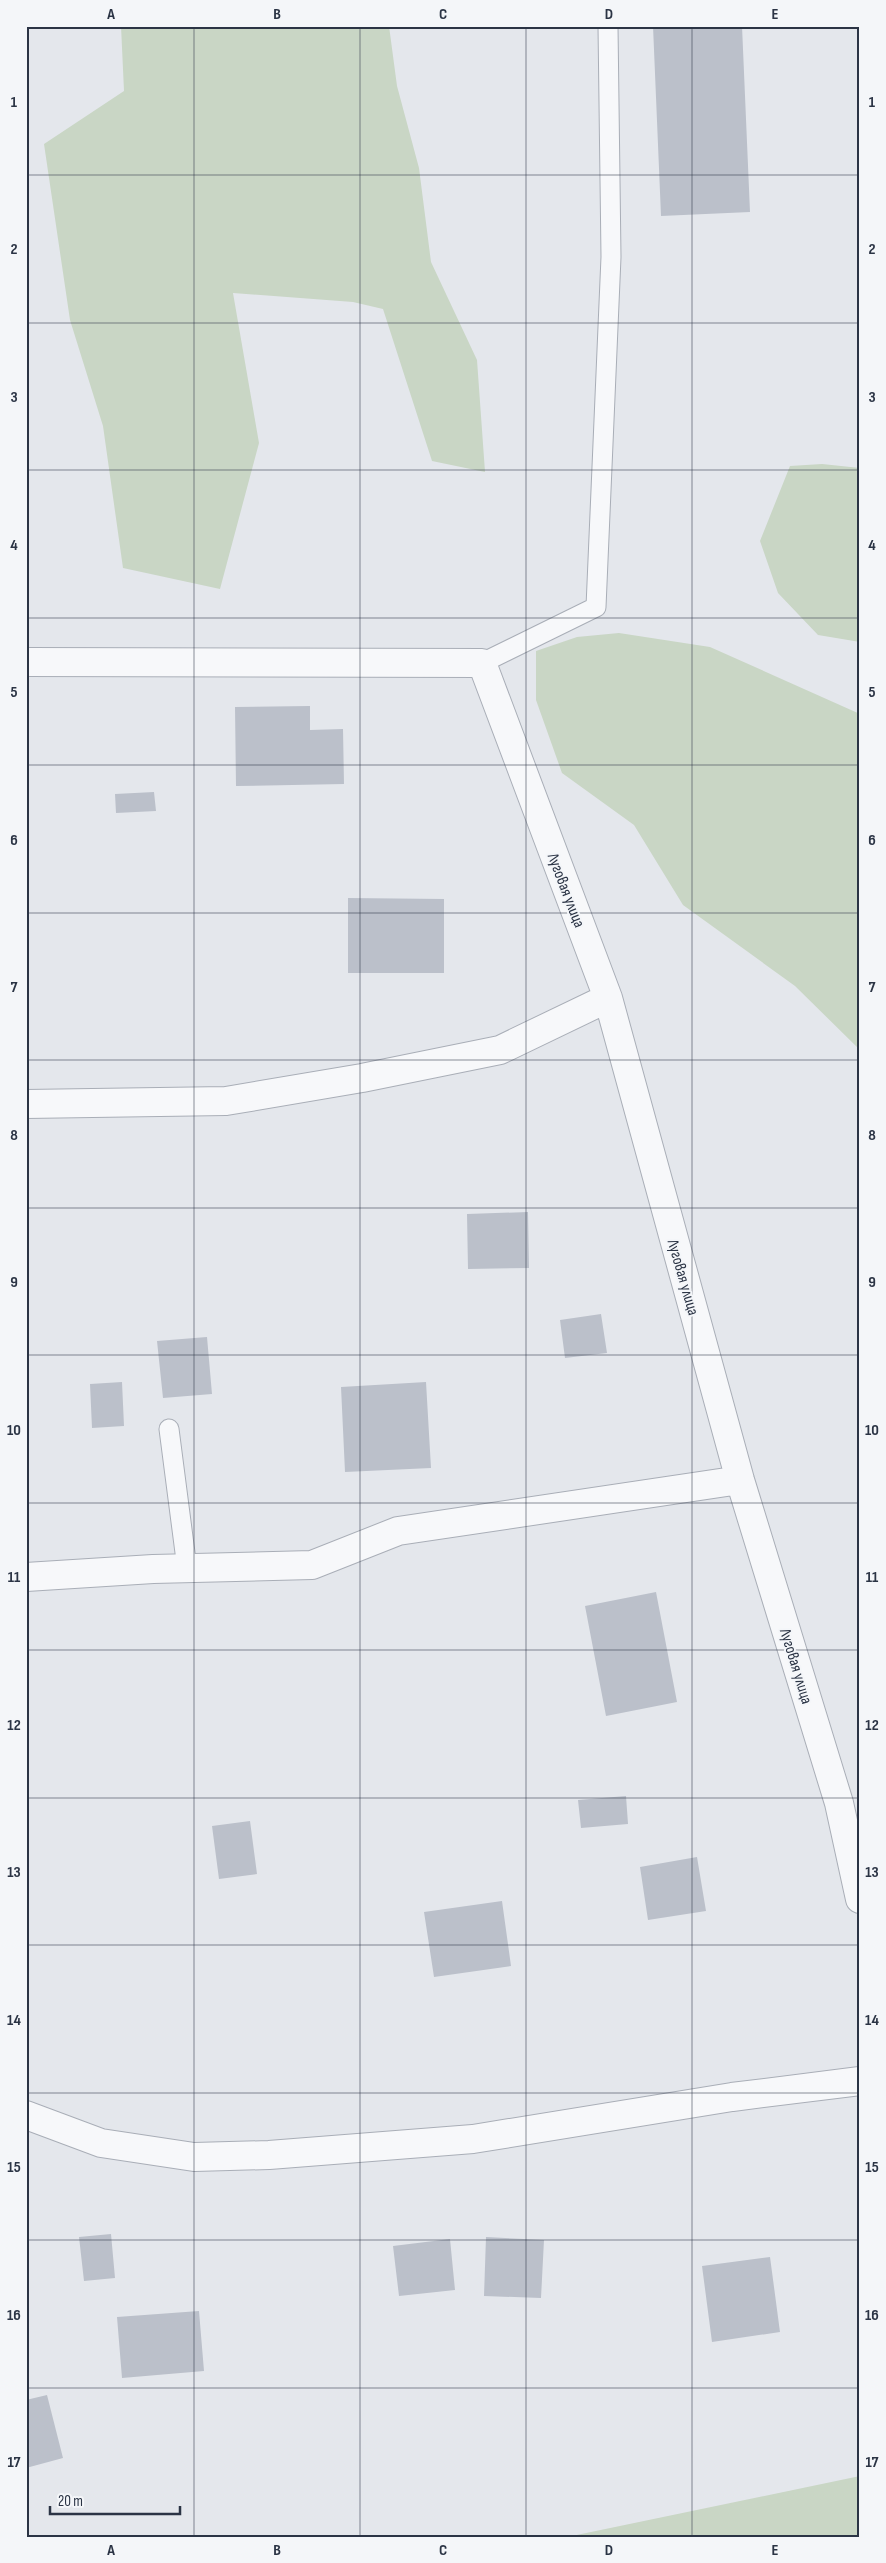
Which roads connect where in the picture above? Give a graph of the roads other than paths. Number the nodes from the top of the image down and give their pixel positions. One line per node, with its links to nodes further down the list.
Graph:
1 (608, 26): 3 (lane)
2 (26, 662): 3 (street)
3 (482, 663): 4 (street, Луговая улица)
4 (608, 998): 5 (street); 7 (street, Луговая улица)
5 (26, 1104)
6 (169, 1429): 8 (lane)
7 (740, 1480): 8 (street); 10 (street, Луговая улица)
8 (187, 1568): 9 (street)
9 (26, 1577)
10 (860, 1899)
11 (860, 2081): 12 (street)
12 (26, 2115)

